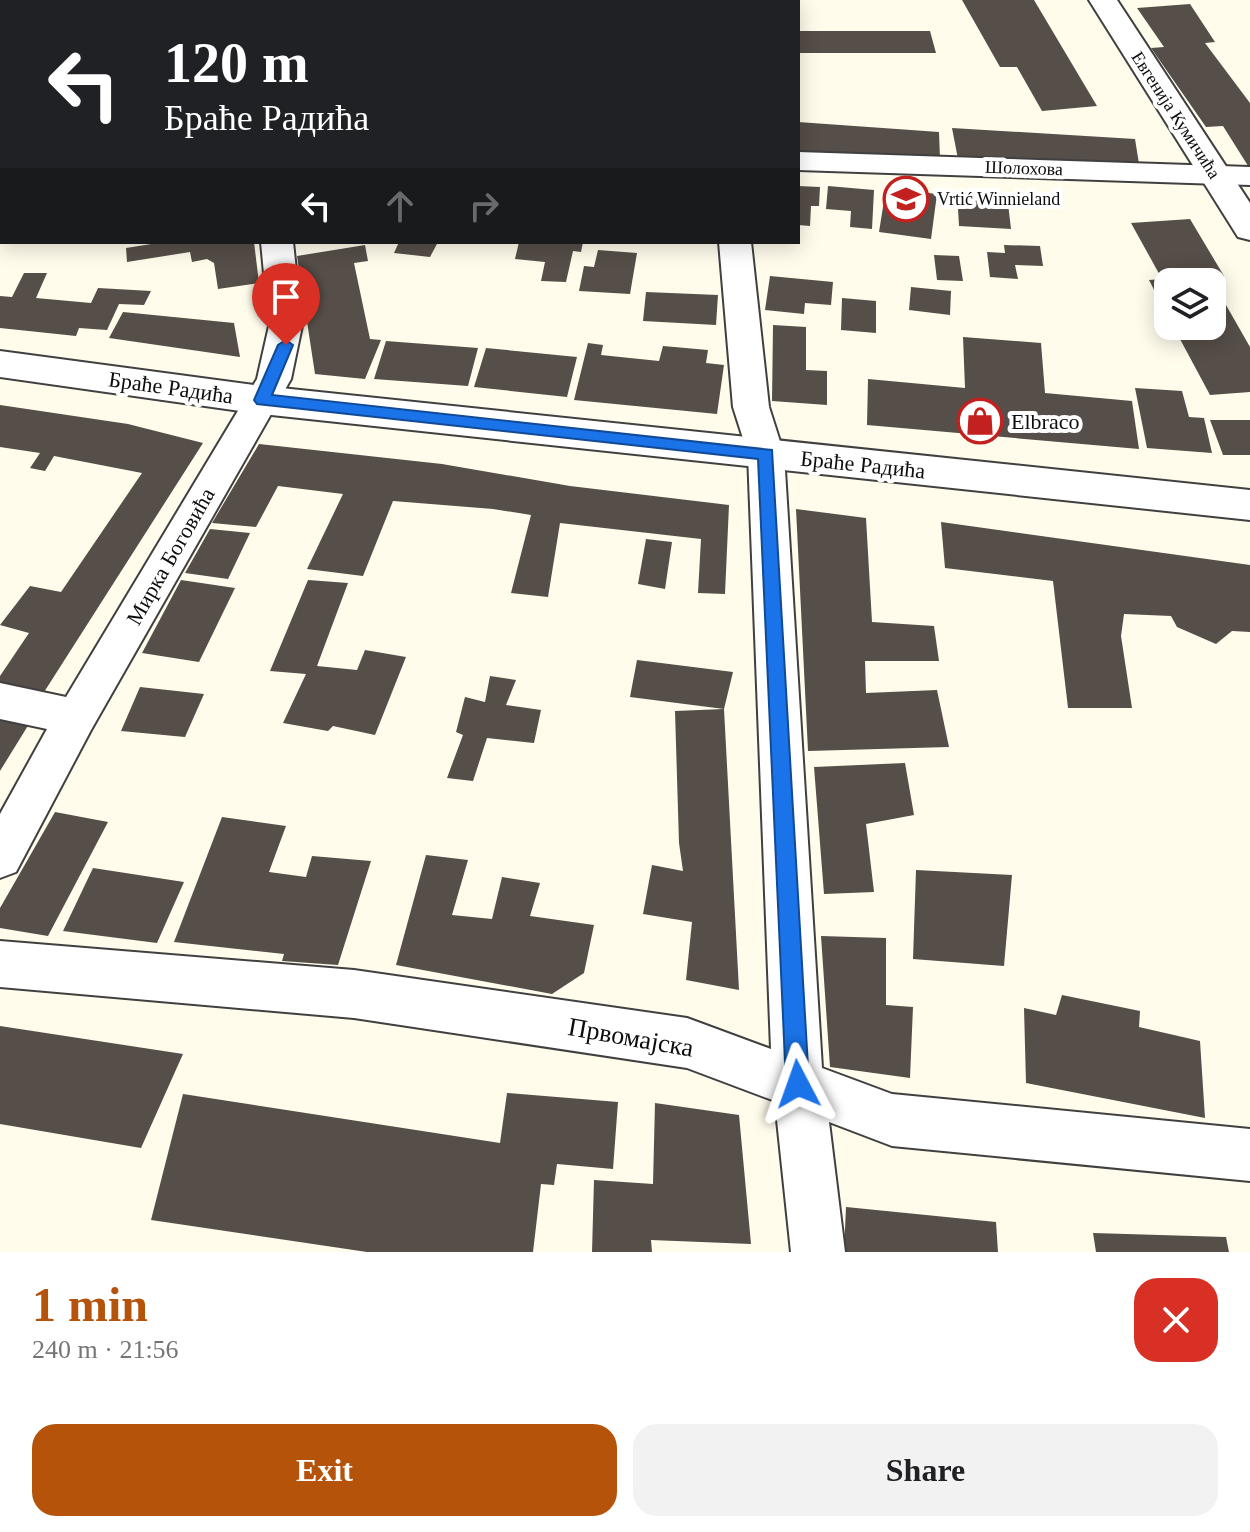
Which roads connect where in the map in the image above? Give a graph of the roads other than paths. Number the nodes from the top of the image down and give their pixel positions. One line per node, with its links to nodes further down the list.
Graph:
1 (1103, 0): 3 (street, Евгенија Кумичића)
2 (800, 161): 3 (street, Шолохова)
3 (1214, 174): 4 (street, Шолохова); 5 (street, Евгенија Кумичића)
4 (1250, 176)
5 (1250, 229)
6 (277, 244): 9 (street, Мирка Боговића)
7 (735, 244): 10 (street)
8 (0, 364): 9 (street, Браће Радића)
9 (262, 400): 10 (street, Браће Радића); 13 (street, Мирка Боговића)
10 (766, 454): 11 (street, Браће Радића); 16 (street)
11 (1250, 505)
12 (0, 701): 13 (street)
13 (76, 717): 14 (street, Мирка Боговића)
14 (0, 857)
15 (0, 964): 16 (street, Првомајска)
16 (798, 1084): 17 (street, Првомајска); 18 (street)
17 (1250, 1155)
18 (818, 1252)

